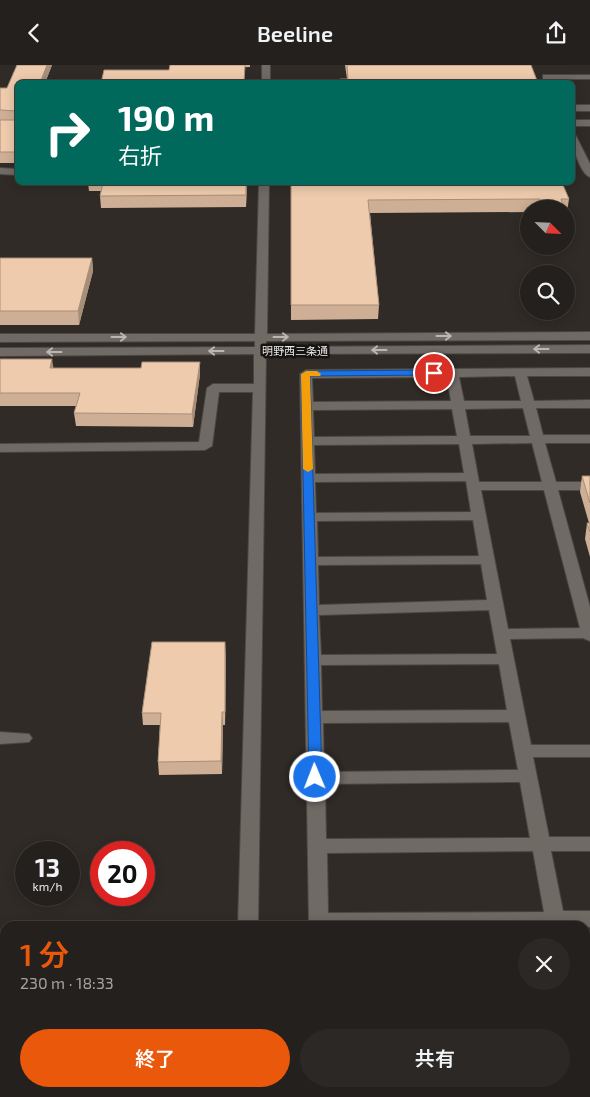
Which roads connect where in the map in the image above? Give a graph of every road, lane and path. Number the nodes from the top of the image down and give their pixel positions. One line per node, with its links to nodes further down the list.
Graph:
1 (266, 65): 5 (street)
2 (582, 65): 4 (street)
3 (546, 77): 4 (street)
4 (589, 79)
5 (266, 80)
6 (575, 108): 7 (street)
7 (590, 108)
8 (575, 123): 9 (street)
9 (590, 123)
10 (575, 140): 11 (street); 14 (street)
11 (590, 145)
12 (0, 171): 13 (street)
13 (15, 171)
14 (590, 174)
15 (264, 185): 18 (street)
16 (590, 336): 18 (street, 明野西三条通, one-way to 16)
17 (0, 338): 18 (street, 明野西三条通, one-way to 18)
18 (261, 344): 19 (street, 明野西三条通, one-way to 18); 20 (street, 明野西三条通, one-way to 20); 24 (street)
19 (590, 349)
20 (0, 352)
21 (590, 372): 23 (street)
22 (452, 373): 23 (street); 25 (street); 28 (street)
23 (520, 373): 26 (street)
24 (260, 388): 33 (street); 60 (street)
25 (458, 405): 26 (street); 28 (street); 30 (street)
26 (529, 405): 27 (street); 31 (street)
27 (590, 405)
28 (306, 406): 32 (street)
29 (590, 439): 31 (street)
30 (464, 440): 31 (street); 32 (street); 35 (street)
31 (538, 440): 36 (street)
32 (307, 441): 34 (street)
33 (0, 448)
34 (308, 478): 35 (street); 38 (street)
35 (472, 482): 36 (street); 39 (street)
36 (550, 486): 37 (street); 45 (street)
37 (590, 486)
38 (309, 517): 39 (street); 41 (street)
39 (479, 517): 40 (street)
40 (487, 560): 41 (street); 42 (street)
41 (310, 561): 43 (street)
42 (495, 605): 43 (street); 44 (street)
43 (311, 610): 47 (street)
44 (500, 634): 45 (street); 46 (street)
45 (590, 634)
46 (506, 659): 47 (street); 48 (street)
47 (313, 660): 49 (street)
48 (516, 716): 49 (street); 52 (street)
49 (314, 717): 55 (street)
50 (0, 738): 51 (street)
51 (22, 738)
52 (523, 751): 53 (street); 54 (street)
53 (590, 751)
54 (528, 776): 55 (street); 57 (street)
55 (315, 777): 58 (street)
56 (590, 844): 57 (street)
57 (540, 845): 58 (street); 62 (street)
58 (317, 846): 61 (street)
59 (590, 919): 63 (street)
60 (248, 921)
61 (319, 921)
62 (555, 921)
63 (572, 921)
64 (566, 1097): 65 (street)
65 (588, 1097)

